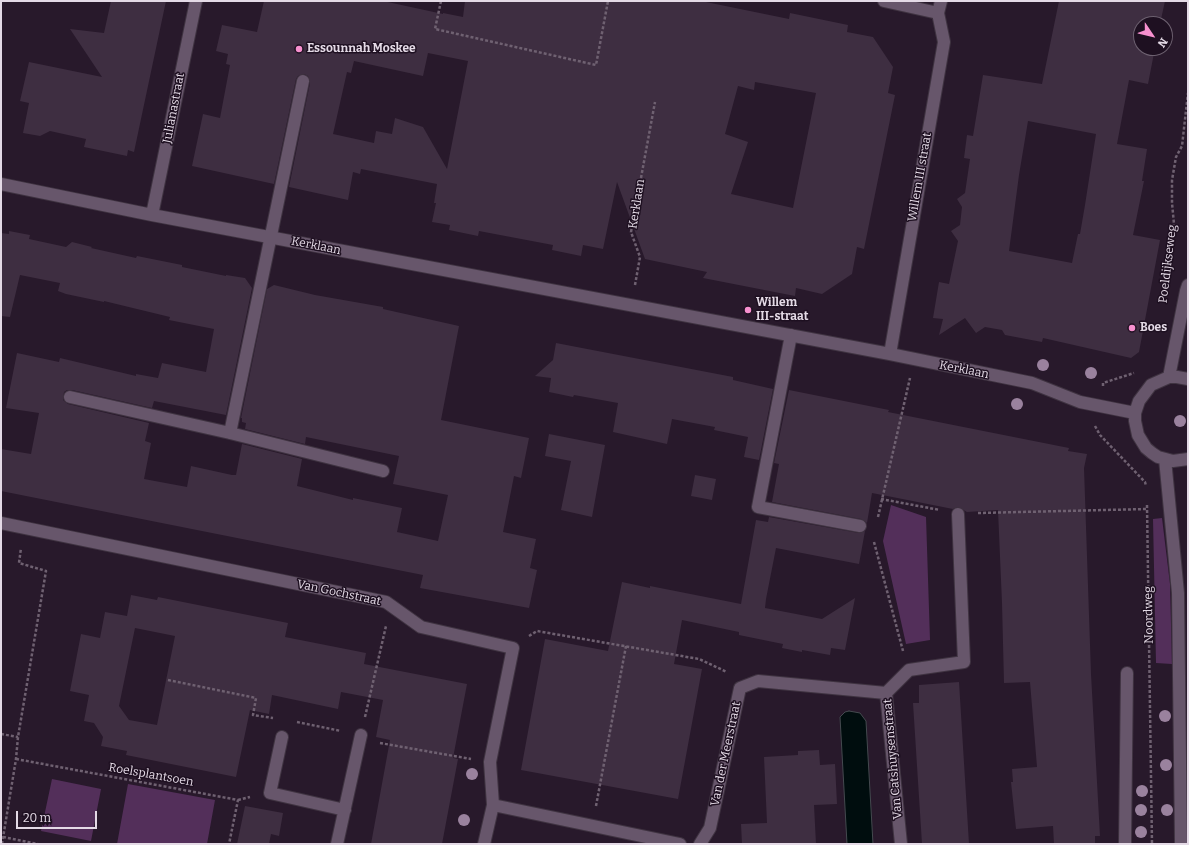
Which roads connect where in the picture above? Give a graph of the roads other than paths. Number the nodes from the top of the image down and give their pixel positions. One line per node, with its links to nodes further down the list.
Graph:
1 (196, 1): 6 (street, Julianastraat)
2 (884, 1): 3 (street)
3 (940, 7): 10 (street, Willem III straat)
4 (303, 81): 7 (street)
5 (1, 184): 6 (street, Kerklaan)
6 (152, 215): 7 (street, Kerklaan)
7 (270, 238): 9 (street, Kerklaan); 15 (street)
8 (1188, 285): 11 (street, Poeldijkseweg)
9 (790, 336): 10 (street, Kerklaan); 21 (street)
10 (890, 354): 14 (street, Kerklaan)
11 (1169, 377): 12 (street); 14 (street)
12 (1188, 379)
13 (70, 397): 15 (street)
14 (1135, 413): 16 (street)
15 (230, 433): 18 (street)
16 (1165, 459): 17 (street); 34 (street)
17 (1188, 459)
18 (383, 471)
19 (958, 514): 23 (street, Van Catshuysenstraat)
20 (1, 523): 26 (street, Van Gochstraat)
21 (860, 526)
22 (1127, 673): 33 (street)
23 (886, 693): 31 (street, Van der Meerstraat); 32 (street, Van Catshuysenstraat)
24 (362, 735): 27 (street)
25 (282, 737): 27 (street)
26 (493, 805): 29 (street); 30 (street)
27 (344, 810): 28 (street)
28 (337, 844)
29 (484, 844)
30 (680, 844)
31 (700, 844)
32 (901, 844)
33 (1125, 844)
34 (1181, 844)

